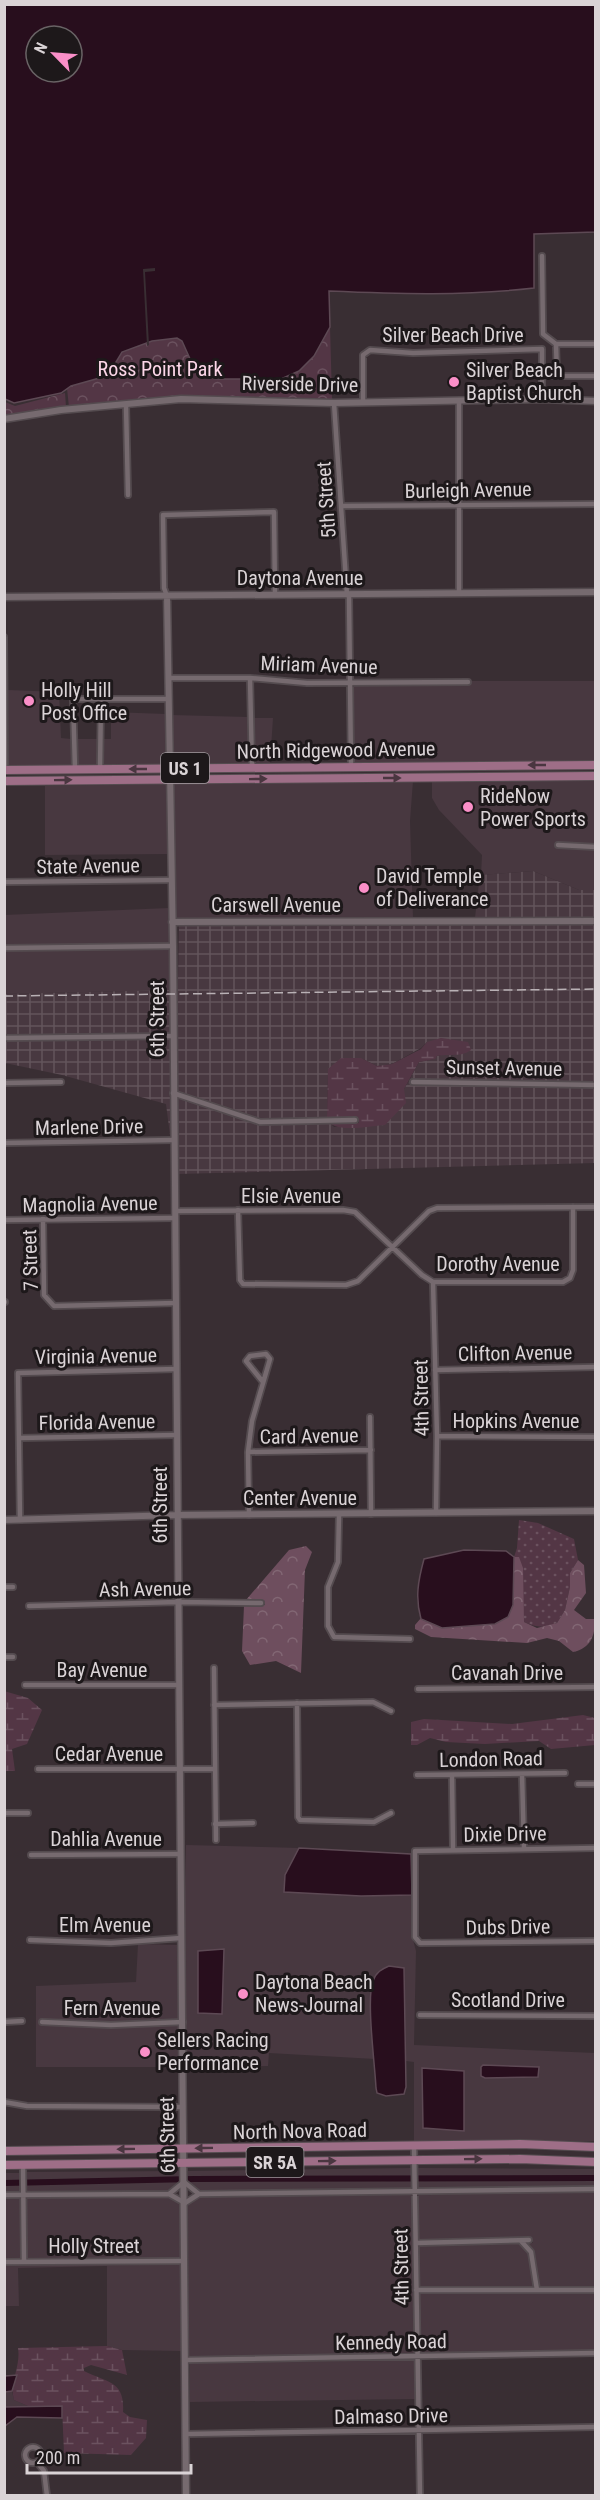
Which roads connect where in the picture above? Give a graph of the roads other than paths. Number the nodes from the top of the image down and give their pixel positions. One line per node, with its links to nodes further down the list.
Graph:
1 (542, 256): 2 (street)
2 (556, 344): 3 (street); 5 (street)
3 (596, 344)
4 (542, 376): 5 (street); 7 (street, Silver Beach Drive); 10 (street, Silver Beach Drive)
5 (557, 376): 6 (street)
6 (596, 376)
7 (543, 399): 8 (street, Riverside Drive); 9 (street, Riverside Drive)
8 (459, 401): 10 (street, Riverside Drive); 16 (street)
9 (596, 401)
10 (363, 402): 11 (street, Riverside Drive)
11 (334, 403): 12 (street, Riverside Drive); 17 (street, 5th Street)
12 (126, 405): 13 (street, Riverside Drive); 14 (street)
13 (4, 420)
14 (128, 495)
15 (596, 504): 16 (street, Burleigh Avenue)
16 (460, 505): 17 (street, Burleigh Avenue); 19 (street)
17 (341, 506): 21 (street, 5th Street)
18 (596, 592): 19 (street, Daytona Avenue)
19 (459, 593): 21 (street, Daytona Avenue)
20 (275, 595): 21 (street, Daytona Avenue); 22 (street, Daytona Avenue); 22 (street, 6th Street)
21 (348, 595): 29 (street, 5th Street)
22 (167, 596): 23 (street, Daytona Avenue); 26 (street, 6th Street)
23 (4, 597)
24 (4, 637): 25 (street)
25 (5, 654): 39 (street)
26 (169, 678): 27 (street, Miriam Avenue); 31 (street, 6th Street)
27 (250, 678): 29 (street, Miriam Avenue); 36 (street)
28 (468, 682): 29 (street, Miriam Avenue)
29 (349, 683): 33 (street, 5th Street)
30 (101, 699): 31 (street); 37 (street); 38 (street)
31 (169, 699): 35 (street, 6th Street)
32 (596, 765): 34 (main road, North Ridgewood Avenue / US 1, one-way to 34)
33 (351, 767): 34 (main road, North Ridgewood Avenue / US 1); 36 (main road, North Ridgewood Avenue / US 1); 41 (main road)
34 (365, 767): 42 (main road)
35 (169, 768): 36 (main road, North Ridgewood Avenue / US 1); 38 (main road, North Ridgewood Avenue / US 1, one-way to 38); 43 (street, 6th Street)
36 (252, 768)
37 (75, 769): 38 (main road, North Ridgewood Avenue / US 1); 39 (main road, North Ridgewood Avenue / US 1)
38 (100, 769)
39 (5, 770)
40 (596, 776): 42 (main road, North Ridgewood Avenue / US 1, one-way to 40)
41 (333, 778): 42 (main road, North Ridgewood Avenue / US 1); 43 (main road, North Ridgewood Avenue / US 1, one-way to 41)
42 (352, 778)
43 (169, 779): 44 (main road, North Ridgewood Avenue / US 1, one-way to 43); 47 (street, 6th Street)
44 (4, 781)
45 (558, 845): 46 (street)
46 (596, 847)
47 (171, 880): 48 (street, State Avenue); 50 (street, 6th Street)
48 (4, 882)
49 (596, 921): 50 (street, Carswell Avenue)
50 (172, 922): 51 (street, 6th Street)
51 (173, 946): 52 (street); 53 (street, 6th Street)
52 (4, 948)
53 (174, 1036): 54 (street); 59 (street, 6th Street)
54 (4, 1038)
55 (61, 1082): 57 (street)
56 (413, 1082): 58 (street, Sunset Avenue)
57 (4, 1083)
58 (596, 1085)
59 (173, 1093): 60 (street); 61 (street, 6th Street)
60 (355, 1120)
61 (173, 1140): 62 (street, Marlene Drive); 66 (street, 6th Street)
62 (4, 1143)
63 (573, 1207): 64 (street); 69 (street); 70 (street, Dorothy Avenue)
64 (596, 1207)
65 (238, 1210): 66 (street, Elsie Avenue); 69 (street, Elsie Avenue); 69 (street)
66 (175, 1214): 67 (street, Magnolia Avenue); 71 (street, 6th Street)
67 (43, 1219): 68 (street, Magnolia Avenue); 71 (street, 7 Street)
68 (4, 1220)
69 (392, 1245): 70 (street, Dorothy Avenue)
70 (433, 1282): 74 (street, 4th Street)
71 (176, 1303): 73 (street, 6th Street)
72 (596, 1367): 74 (street, Clifton Avenue)
73 (176, 1369): 77 (street, 6th Street); 80 (street, Virginia Avenue)
74 (435, 1370): 78 (street, 4th Street)
75 (263, 1382): 75 (street); 82 (street)
76 (370, 1417): 81 (street)
77 (177, 1435): 80 (street, Florida Avenue); 86 (street, 6th Street)
78 (437, 1436): 79 (street, Hopkins Avenue); 84 (street, 4th Street)
79 (596, 1437)
80 (19, 1438): 90 (street)
81 (371, 1450): 82 (street, Card Avenue); 85 (street)
82 (248, 1452): 87 (street)
83 (596, 1511): 84 (street, Center Avenue)
84 (436, 1513): 85 (street, Center Avenue)
85 (371, 1514): 88 (street, Center Avenue)
86 (177, 1515): 87 (street, Center Avenue); 90 (street, Center Avenue); 93 (street, 6th Street)
87 (249, 1515): 88 (street, Center Avenue)
88 (339, 1515): 96 (street)
89 (4, 1520): 90 (street, Center Avenue)
90 (20, 1520)
91 (4, 1587): 92 (street)
92 (13, 1587)
93 (178, 1602): 94 (street, Ash Avenue); 95 (street, Ash Avenue); 101 (street, 6th Street)
94 (261, 1603)
95 (29, 1606)
96 (410, 1639)
97 (4, 1657): 98 (street)
98 (13, 1657)
99 (214, 1668): 105 (street)
100 (25, 1685): 101 (street, Bay Avenue)
101 (179, 1685): 108 (street, 6th Street)
102 (596, 1687): 103 (street, Cavanah Drive)
103 (418, 1689)
104 (297, 1703): 105 (street); 106 (street); 118 (street)
105 (214, 1705): 109 (street)
106 (391, 1711)
107 (38, 1769): 108 (street, Cedar Avenue)
108 (180, 1769): 109 (street, Cedar Avenue); 125 (street, 6th Street)
109 (215, 1769): 120 (street)
110 (564, 1773): 111 (street, London Road)
111 (522, 1774): 113 (street, London Road); 122 (street)
112 (417, 1775): 113 (street, London Road)
113 (452, 1775): 124 (street)
114 (578, 1784): 115 (street)
115 (596, 1784)
116 (4, 1813): 117 (street)
117 (28, 1813)
118 (391, 1813)
119 (253, 1823): 120 (street)
120 (215, 1824): 121 (street)
121 (216, 1840)
122 (524, 1848): 123 (street, Dixie Drive); 124 (street, Dixie Drive)
123 (596, 1848)
124 (453, 1849): 130 (street, Dixie Drive)
125 (181, 1854): 126 (street, Dahlia Avenue); 127 (street, 6th Street)
126 (31, 1855)
127 (181, 1938): 128 (street, Elm Avenue); 136 (street, 6th Street)
128 (30, 1940)
129 (596, 1941): 130 (street, Dubs Drive)
130 (420, 1943)
131 (420, 2015): 132 (street, Scotland Drive)
132 (596, 2016)
133 (22, 2021): 134 (street)
134 (4, 2022)
135 (42, 2022): 136 (street, Fern Avenue)
136 (183, 2022): 138 (street, 6th Street)
137 (4, 2102): 138 (street)
138 (183, 2107): 141 (street, 6th Street)
139 (414, 2146): 140 (main road, North Nova Road / SR 5A); 141 (main road, North Nova Road / SR 5A, one-way to 141); 148 (street, 4th Street)
140 (596, 2147)
141 (184, 2149): 142 (main road, North Nova Road / SR 5A, one-way to 142); 146 (street, 6th Street)
142 (37, 2150): 144 (main road, North Nova Road / SR 5A); 149 (main road)
143 (4, 2151): 144 (main road, North Nova Road / SR 5A)
144 (16, 2151): 147 (main road)
145 (596, 2162): 148 (main road, North Nova Road / SR 5A, one-way to 145)
146 (184, 2163): 148 (main road, North Nova Road / SR 5A, one-way to 148); 149 (main road, North Nova Road / SR 5A); 150 (street, 6th Street)
147 (4, 2164): 149 (main road, North Nova Road / SR 5A)
148 (415, 2164): 152 (street, 4th Street)
149 (23, 2165): 156 (street)
150 (184, 2182): 153 (street); 154 (street); 157 (street, 6th Street)
151 (596, 2189): 152 (street)
152 (415, 2191): 154 (street); 160 (street, 4th Street)
153 (170, 2194): 156 (street); 157 (street)
154 (198, 2194): 157 (street)
155 (4, 2195): 156 (street)
156 (24, 2195): 161 (street)
157 (184, 2203): 162 (street, 6th Street)
158 (529, 2240): 159 (street)
159 (521, 2241): 160 (street); 165 (street)
160 (416, 2243): 164 (street, 4th Street)
161 (24, 2261): 162 (street, Holly Street); 163 (street, Holly Street)
162 (184, 2261): 169 (street, 6th Street)
163 (4, 2262)
164 (416, 2290): 165 (street); 168 (street, 4th Street)
165 (537, 2290): 166 (street)
166 (596, 2290)
167 (596, 2353): 168 (street, Kennedy Road)
168 (418, 2357): 169 (street, Kennedy Road); 171 (street, 4th Street)
169 (186, 2360): 172 (street, 6th Street)
170 (596, 2427): 171 (street, Dalmaso Drive)
171 (419, 2431): 172 (street, Dalmaso Drive); 176 (street, 4th Street)
172 (187, 2434): 175 (street, 6th Street)
173 (37, 2462): 174 (street)
174 (47, 2496)
175 (186, 2496)
176 (420, 2496)

